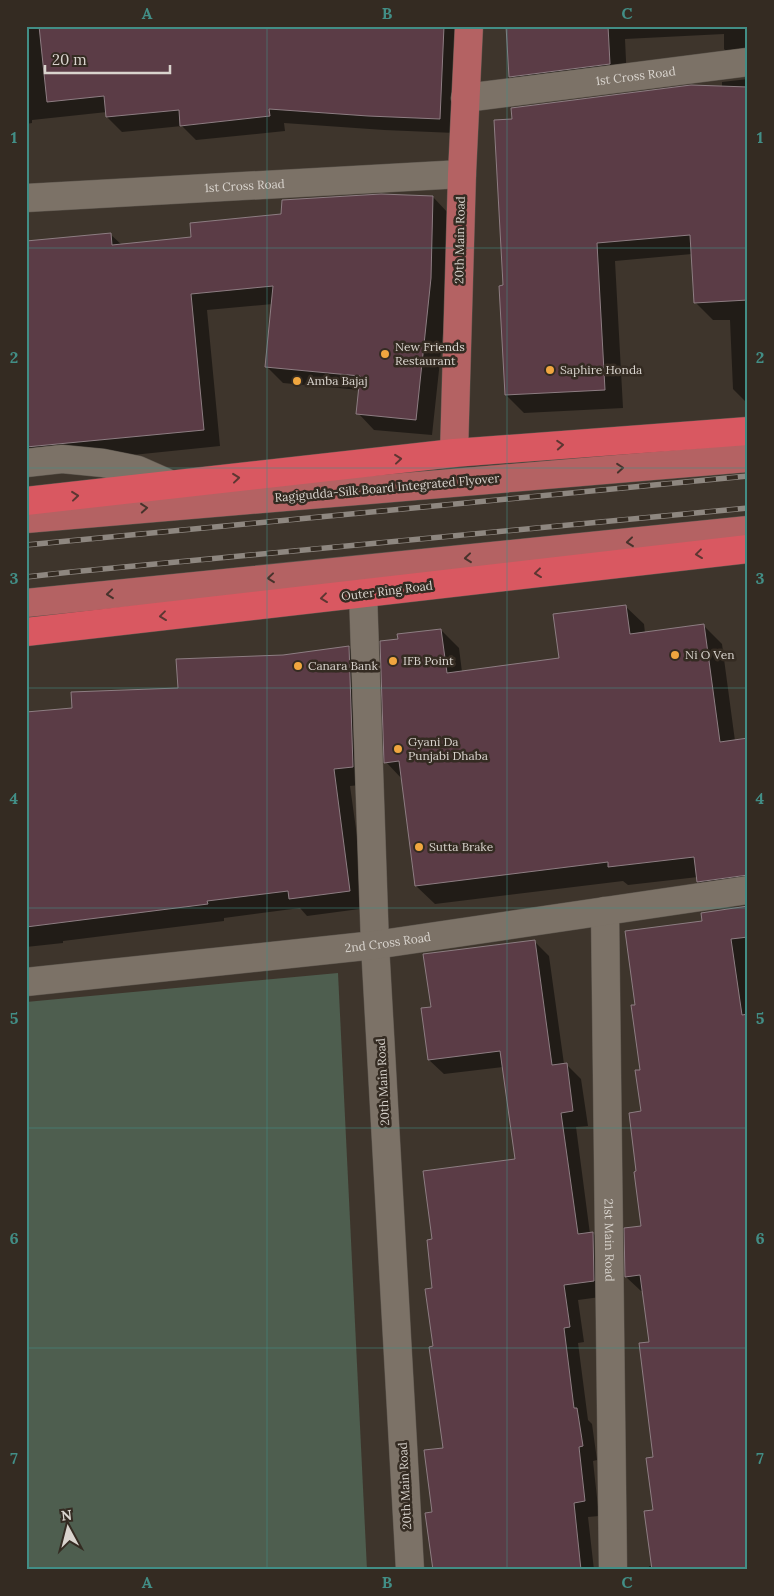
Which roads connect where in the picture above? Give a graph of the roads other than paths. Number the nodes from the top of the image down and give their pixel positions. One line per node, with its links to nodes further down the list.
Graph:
1 (469, 26): 3 (main road, 20th Main Road)
2 (748, 62): 3 (street, 1st Cross Road)
3 (466, 98): 4 (main road, 20th Main Road)
4 (462, 174): 5 (street, 1st Cross Road); 7 (main road, 20th Main Road)
5 (26, 198)
6 (748, 431): 7 (highway, one-way to 6)
7 (454, 453): 10 (highway, one-way to 7)
8 (748, 458): 12 (main road, Ragigudda-Silk Board Integrated Flyover, one-way to 8)
9 (26, 463): 10 (street)
10 (172, 485): 11 (highway, one-way to 10)
11 (26, 501)
12 (26, 519)
13 (748, 530): 16 (main road, one-way to 16)
14 (748, 549): 15 (highway, Outer Ring Road, one-way to 15)
15 (364, 593): 17 (highway, Outer Ring Road, one-way to 17); 20 (street, 20th Main Road)
16 (26, 603)
17 (26, 632)
18 (748, 890): 19 (street, 2nd Cross Road)
19 (605, 911): 20 (street, 2nd Cross Road); 23 (street, 21st Main Road)
20 (375, 945): 21 (street, 2nd Cross Road); 22 (street, 20th Main Road)
21 (26, 982)
22 (410, 1570)
23 (612, 1570)

